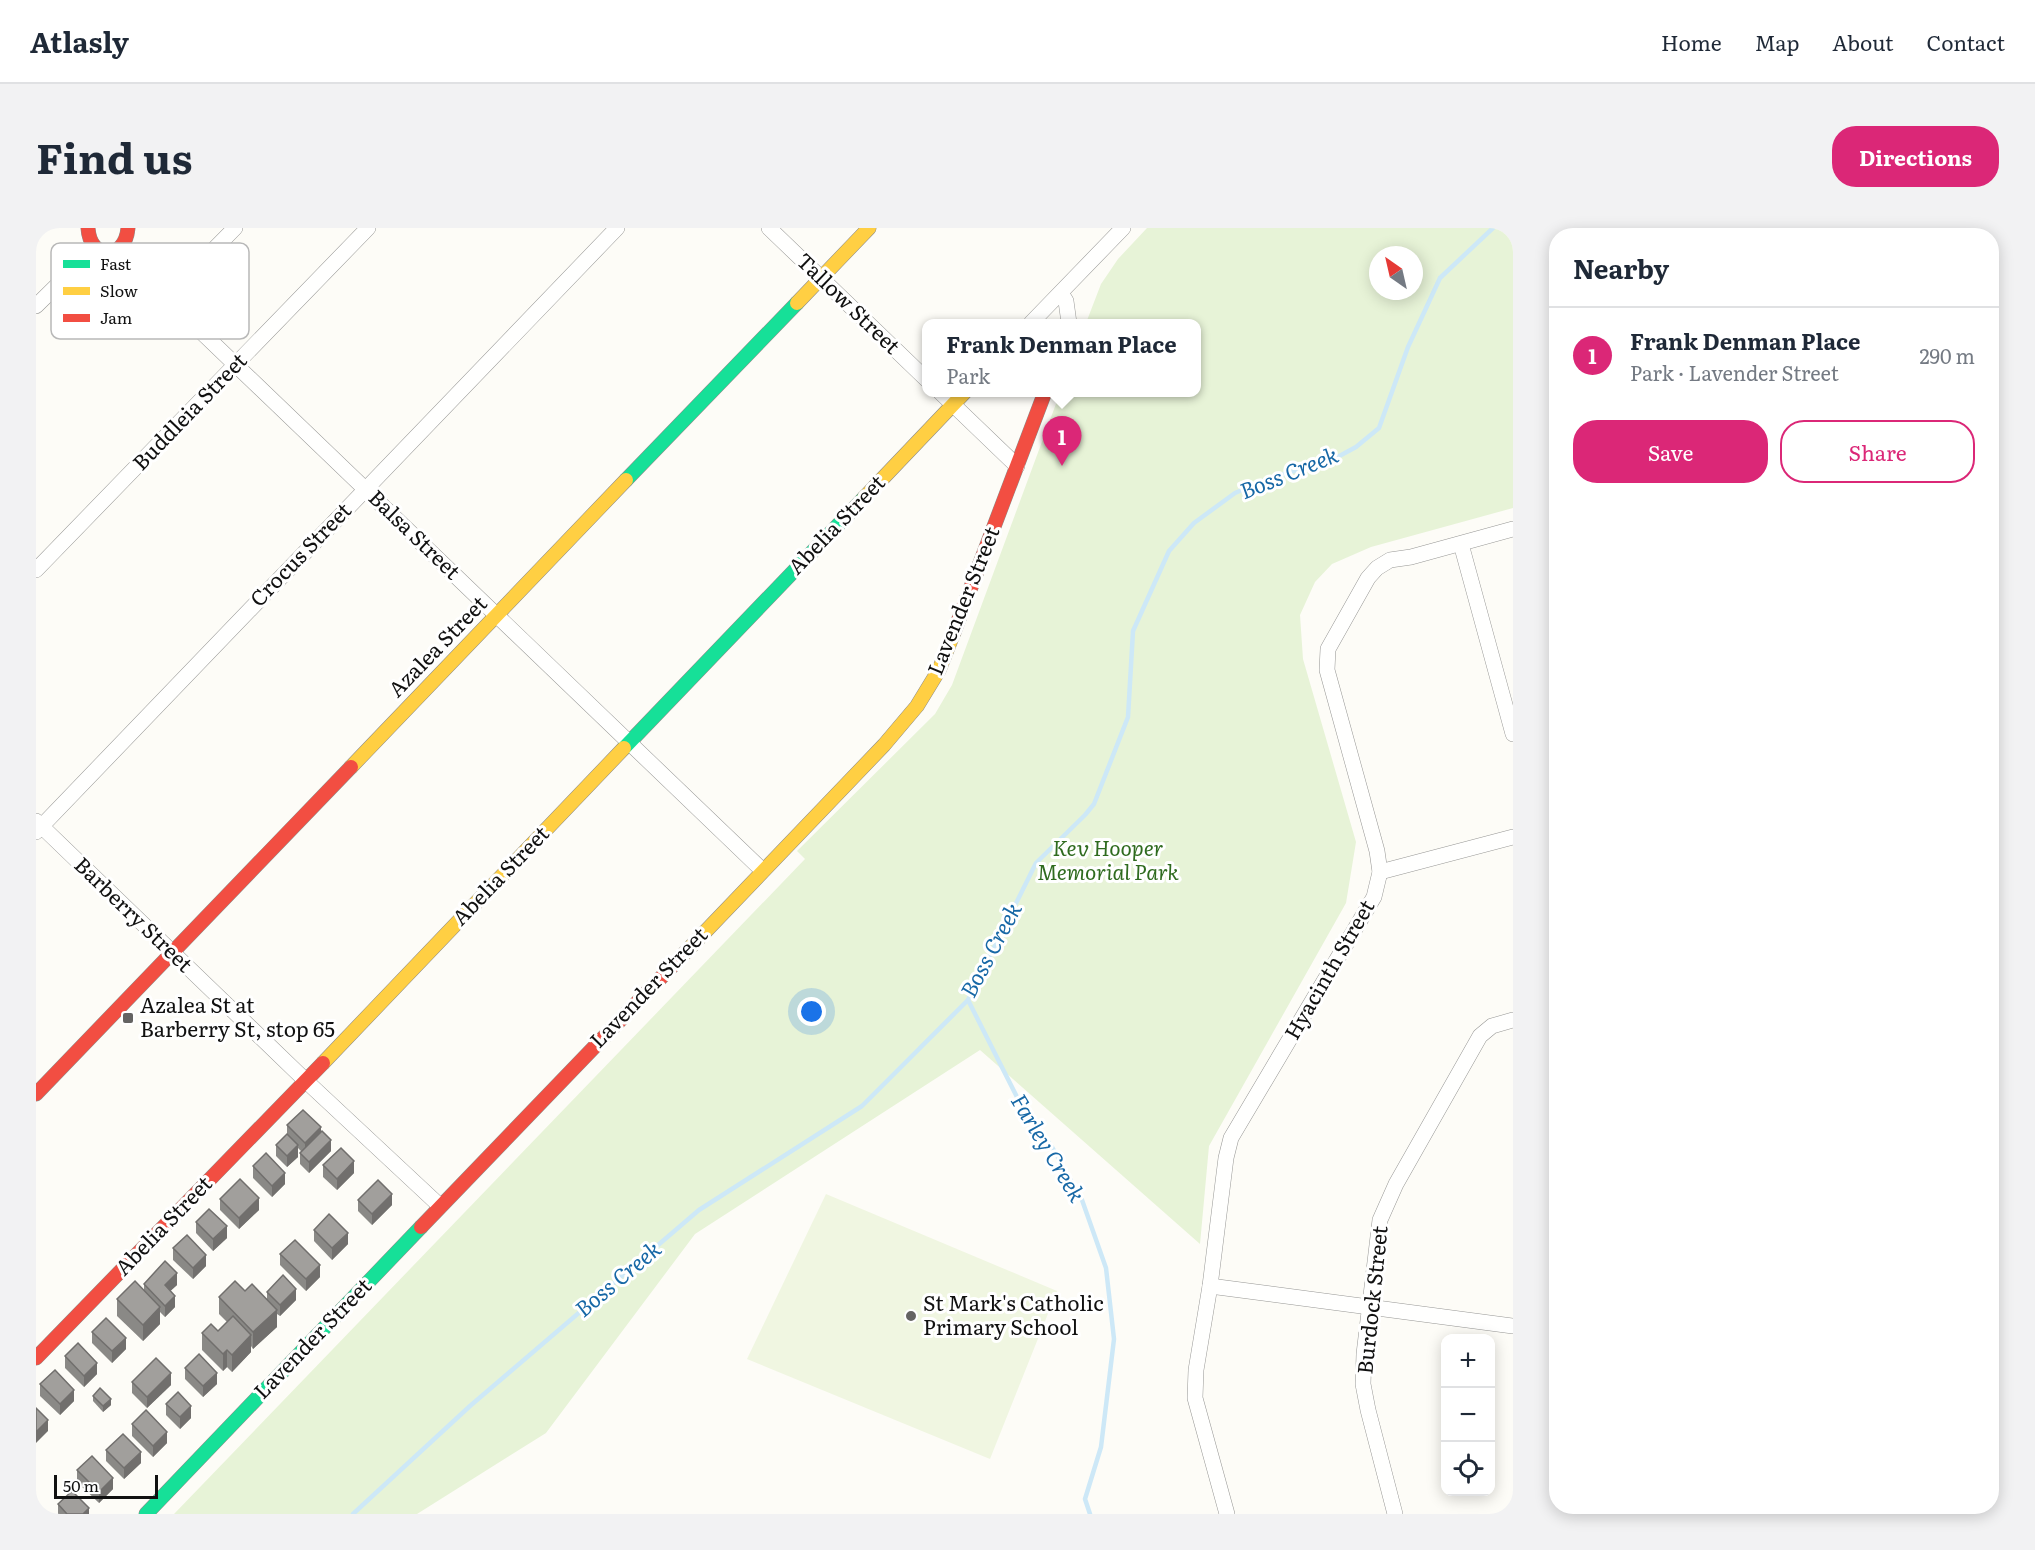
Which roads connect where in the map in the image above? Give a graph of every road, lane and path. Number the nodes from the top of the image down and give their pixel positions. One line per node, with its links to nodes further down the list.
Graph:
1 (88, 228): 9 (street)
2 (128, 228): 10 (street)
3 (235, 228): 11 (street)
4 (368, 228): 19 (street, Buddleia Street)
5 (617, 228): 26 (street, Crocus Street)
6 (769, 228): 12 (street, Tallow Street)
7 (869, 228): 12 (street, Azalea Street)
8 (1123, 228): 14 (street)
9 (92, 243)
10 (125, 243)
11 (220, 243)
12 (821, 278): 20 (street, Tallow Street); 30 (street, Azalea Street)
13 (51, 291): 15 (street)
14 (1060, 293): 16 (street); 17 (street)
15 (36, 306)
16 (1042, 319)
17 (1068, 319)
18 (209, 339): 19 (street, Balsa Street)
19 (237, 365): 26 (street, Balsa Street); 29 (street, Buddleia Street)
20 (922, 375)
21 (944, 397): 24 (street)
22 (961, 397): 24 (street, Abelia Street)
23 (1043, 397): 25 (street, Lavender Street)
24 (953, 405): 25 (street); 32 (street, Abelia Street)
25 (1017, 466): 35 (street, Lavender Street)
26 (365, 489): 30 (street, Balsa Street); 33 (street, Crocus Street)
27 (1513, 529): 28 (street, Hyacinth Street)
28 (1461, 544): 31 (street); 36 (street, Hyacinth Street)
29 (36, 570)
30 (498, 615): 32 (street, Balsa Street); 37 (street, Azalea Street)
31 (1513, 734)
32 (628, 742): 35 (street, Balsa Street); 39 (street, Abelia Street)
33 (38, 826): 37 (street, Barberry Street)
34 (1513, 837): 36 (street)
35 (762, 870): 41 (street, Lavender Street)
36 (1380, 872): 42 (street, Hyacinth Street)
37 (172, 952): 39 (street, Barberry Street); 40 (street, Azalea Street)
38 (1513, 1020): 43 (street, Burdock Street)
39 (306, 1080): 41 (street, Barberry Street); 45 (street, Abelia Street)
40 (36, 1094)
41 (440, 1206): 46 (street, Lavender Street)
42 (1210, 1286): 43 (street); 47 (street, Hyacinth Street)
43 (1369, 1308): 44 (street); 48 (street, Burdock Street)
44 (1513, 1326)
45 (36, 1358)
46 (146, 1514)
47 (1227, 1514)
48 (1395, 1514)

